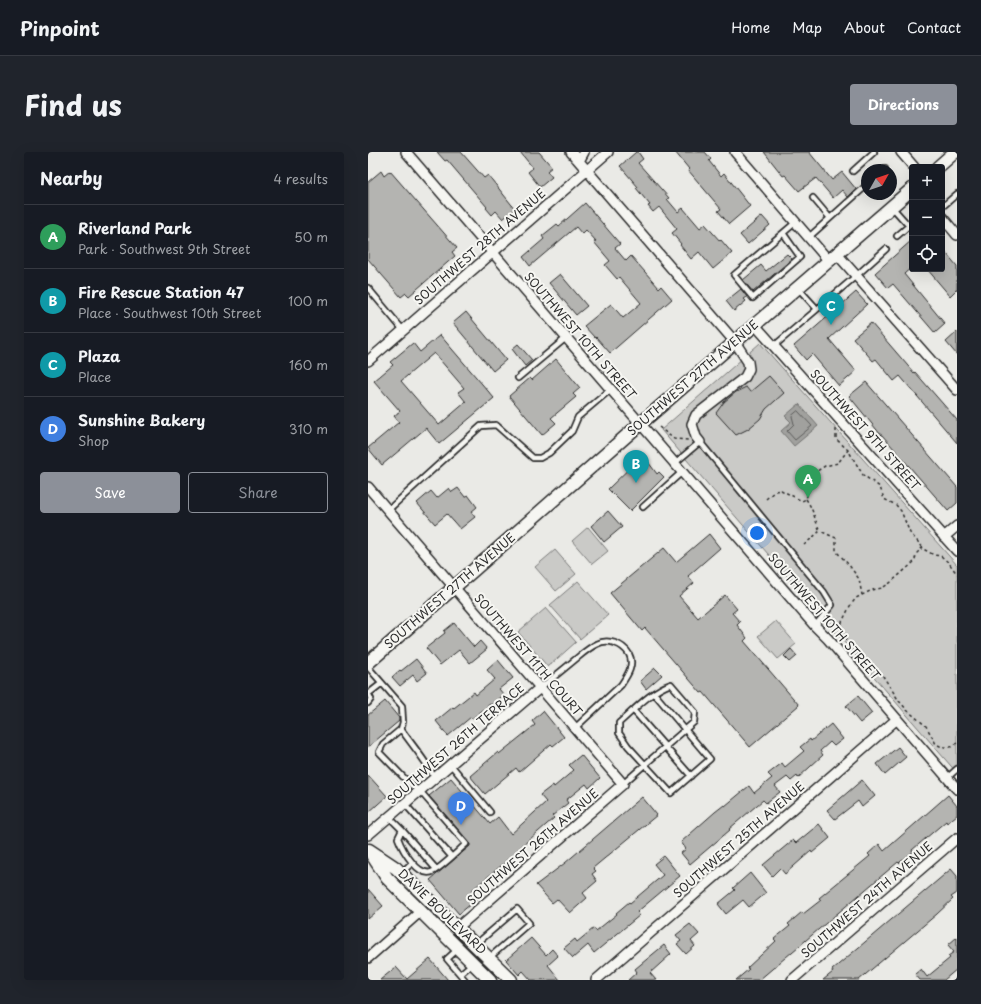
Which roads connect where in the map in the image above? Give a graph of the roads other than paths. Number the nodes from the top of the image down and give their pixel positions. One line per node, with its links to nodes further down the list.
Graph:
1 (406, 152): 30 (street, SOUTHWEST 10TH STREET)
2 (571, 152): 9 (street)
3 (584, 152): 9 (street)
4 (608, 152): 12 (street, SOUTHWEST 28TH AVENUE)
5 (734, 152): 22 (street)
6 (874, 152): 13 (lane)
7 (955, 152): 11 (street)
8 (905, 153): 10 (street)
9 (579, 161): 12 (street)
10 (912, 164)
11 (941, 164)
12 (587, 171): 30 (street, SOUTHWEST 28TH AVENUE); 39 (street)
13 (853, 171)
14 (861, 190): 20 (lane)
15 (909, 192): 19 (street, SOUTHWEST 27TH AVENUE)
16 (957, 194): 18 (lane)
17 (813, 198): 20 (lane)
18 (945, 204)
19 (892, 207): 23 (lane); 31 (street, SOUTHWEST 27TH AVENUE)
20 (830, 218): 28 (lane)
21 (945, 221): 26 (street)
22 (796, 222): 25 (lane); 28 (street)
23 (909, 224)
24 (909, 226): 27 (lane)
25 (783, 233): 25 (lane)
26 (957, 235)
27 (897, 236)
28 (809, 237): 31 (street)
29 (886, 249): 32 (lane)
30 (492, 253): 37 (street, SOUTHWEST 28TH AVENUE); 38 (street, SOUTHWEST 10TH STREET)
31 (833, 257): 32 (street); 34 (street, SOUTHWEST 27TH AVENUE)
32 (856, 276): 35 (lane); 44 (street)
33 (368, 288): 37 (lane)
34 (798, 288): 35 (lane); 36 (street, SOUTHWEST 27TH AVENUE)
35 (817, 309): 40 (lane)
36 (755, 325): 39 (street, SOUTHWEST 27TH AVENUE); 40 (street, SOUTHWEST 9TH STREET)
37 (403, 330): 41 (street, SOUTHWEST 28TH AVENUE)
38 (566, 338): 42 (lane); 43 (street, SOUTHWEST 10TH STREET)
39 (735, 342): 45 (street, SOUTHWEST 27TH AVENUE); 46 (street)
40 (774, 346): 53 (street, SOUTHWEST 9TH STREET)
41 (368, 361)
42 (518, 378)
43 (610, 390): 45 (street, SOUTHWEST 10TH STREET); 51 (lane)
44 (957, 390)
45 (640, 424): 47 (street, SOUTHWEST 10TH STREET); 55 (street, SOUTHWEST 27TH AVENUE)
46 (696, 441): 47 (lane); 56 (lane)
47 (674, 464): 48 (street, SOUTHWEST 10TH STREET)
48 (682, 472): 50 (lane); 56 (street, SOUTHWEST 10TH STREET)
49 (368, 487): 51 (street, SOUTHWEST 11TH COURT)
50 (643, 507)
51 (387, 510): 55 (street, SOUTHWEST 11TH COURT)
52 (957, 526): 53 (street)
53 (944, 537): 54 (street, SOUTHWEST 9TH STREET)
54 (957, 551)
55 (454, 588): 57 (street, SOUTHWEST 27TH AVENUE); 60 (street, SOUTHWEST 11TH COURT)
56 (815, 626): 65 (street, SOUTHWEST 10TH STREET)
57 (368, 663)
58 (368, 667): 59 (lane)
59 (382, 683): 62 (lane); 67 (lane)
60 (541, 687): 66 (street, SOUTHWEST 11TH COURT); 66 (lane); 70 (street, SOUTHWEST 26TH TERRACE)
61 (654, 693): 64 (lane); 68 (lane); 68 (lane)
62 (368, 694): 63 (lane)
63 (368, 703)
64 (634, 710): 69 (lane); 71 (lane)
65 (897, 719): 74 (street, SOUTHWEST 10TH STREET); 101 (street, SOUTHWEST 25TH AVENUE)
66 (575, 728): 76 (street, SOUTHWEST 11TH COURT)
67 (401, 729): 75 (lane); 78 (lane)
68 (685, 730): 69 (lane); 73 (lane)
69 (666, 746): 71 (lane); 73 (lane)
70 (451, 765): 75 (street, SOUTHWEST 26TH TERRACE); 80 (lane)
71 (644, 765): 73 (lane); 76 (lane)
72 (957, 769): 74 (lane)
73 (691, 776)
74 (947, 778): 77 (street, SOUTHWEST 10TH STREET)
75 (434, 779): 78 (street, SOUTHWEST 26TH TERRACE)
76 (624, 784): 91 (street, SOUTHWEST 26TH AVENUE)
77 (957, 789)
78 (420, 791): 79 (street, SOUTHWEST 26TH TERRACE); 86 (lane)
79 (405, 804): 81 (street, SOUTHWEST 26TH TERRACE); 86 (lane)
80 (490, 812)
81 (389, 817): 82 (lane); 83 (street, SOUTHWEST 26TH TERRACE)
82 (402, 830): 87 (lane); 88 (lane)
83 (368, 835)
84 (957, 838): 102 (street, SOUTHWEST 24TH AVENUE)
85 (368, 849): 89 (street, DAVIE BOULEVARD); 90 (street, DAVIE BOULEVARD)
86 (451, 856): 88 (lane)
87 (412, 863): 88 (lane); 89 (lane)
88 (436, 869)
89 (401, 873): 91 (street, DAVIE BOULEVARD)
90 (421, 911): 93 (street, DAVIE BOULEVARD); 94 (street)
91 (458, 928): 92 (street, DAVIE BOULEVARD)
92 (475, 945): 95 (street, DAVIE BOULEVARD); 95 (lane)
93 (458, 949): 96 (street, DAVIE BOULEVARD); 97 (lane)
94 (368, 958)
95 (489, 958): 100 (street, DAVIE BOULEVARD)
96 (473, 963): 97 (lane); 98 (street, DAVIE BOULEVARD)
97 (460, 974): 99 (lane)
98 (485, 978)
99 (466, 980)
100 (511, 980)
101 (596, 980)
102 (792, 980)

